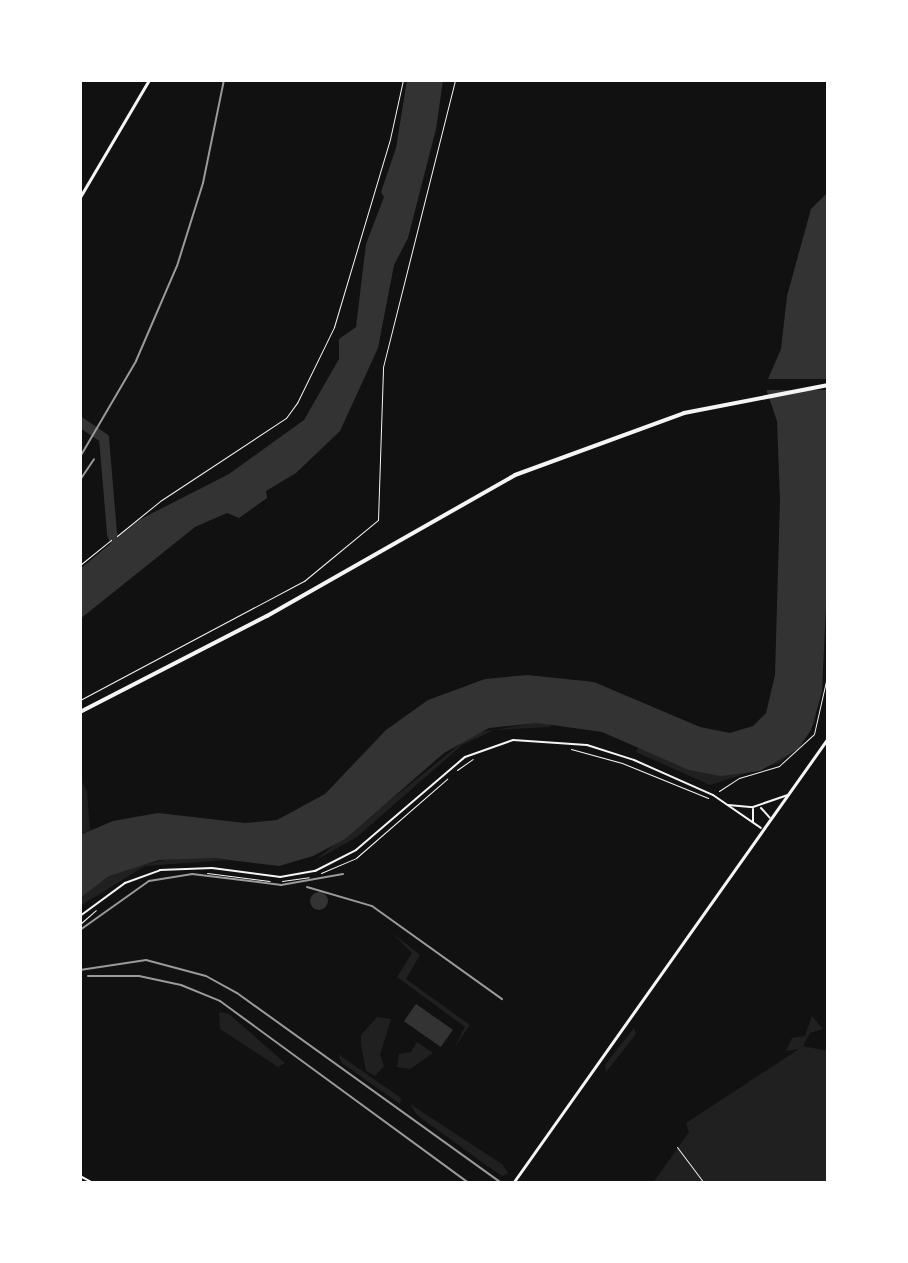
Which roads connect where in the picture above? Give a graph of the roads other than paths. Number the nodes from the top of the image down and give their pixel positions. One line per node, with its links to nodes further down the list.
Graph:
1 (149, 80): 2 (street)
2 (80, 197)
3 (828, 385): 4 (main road)
4 (80, 712)
5 (828, 738): 6 (street)
6 (788, 794): 8 (street); 10 (street)
7 (727, 805): 9 (street); 11 (street); 13 (street)
8 (760, 806): 9 (street); 10 (street)
9 (753, 807): 11 (street)
10 (770, 819): 12 (street)
11 (753, 822): 12 (street)
12 (763, 830): 16 (street)
13 (80, 916)
14 (80, 1176): 15 (street)
15 (93, 1183)
16 (513, 1183)

